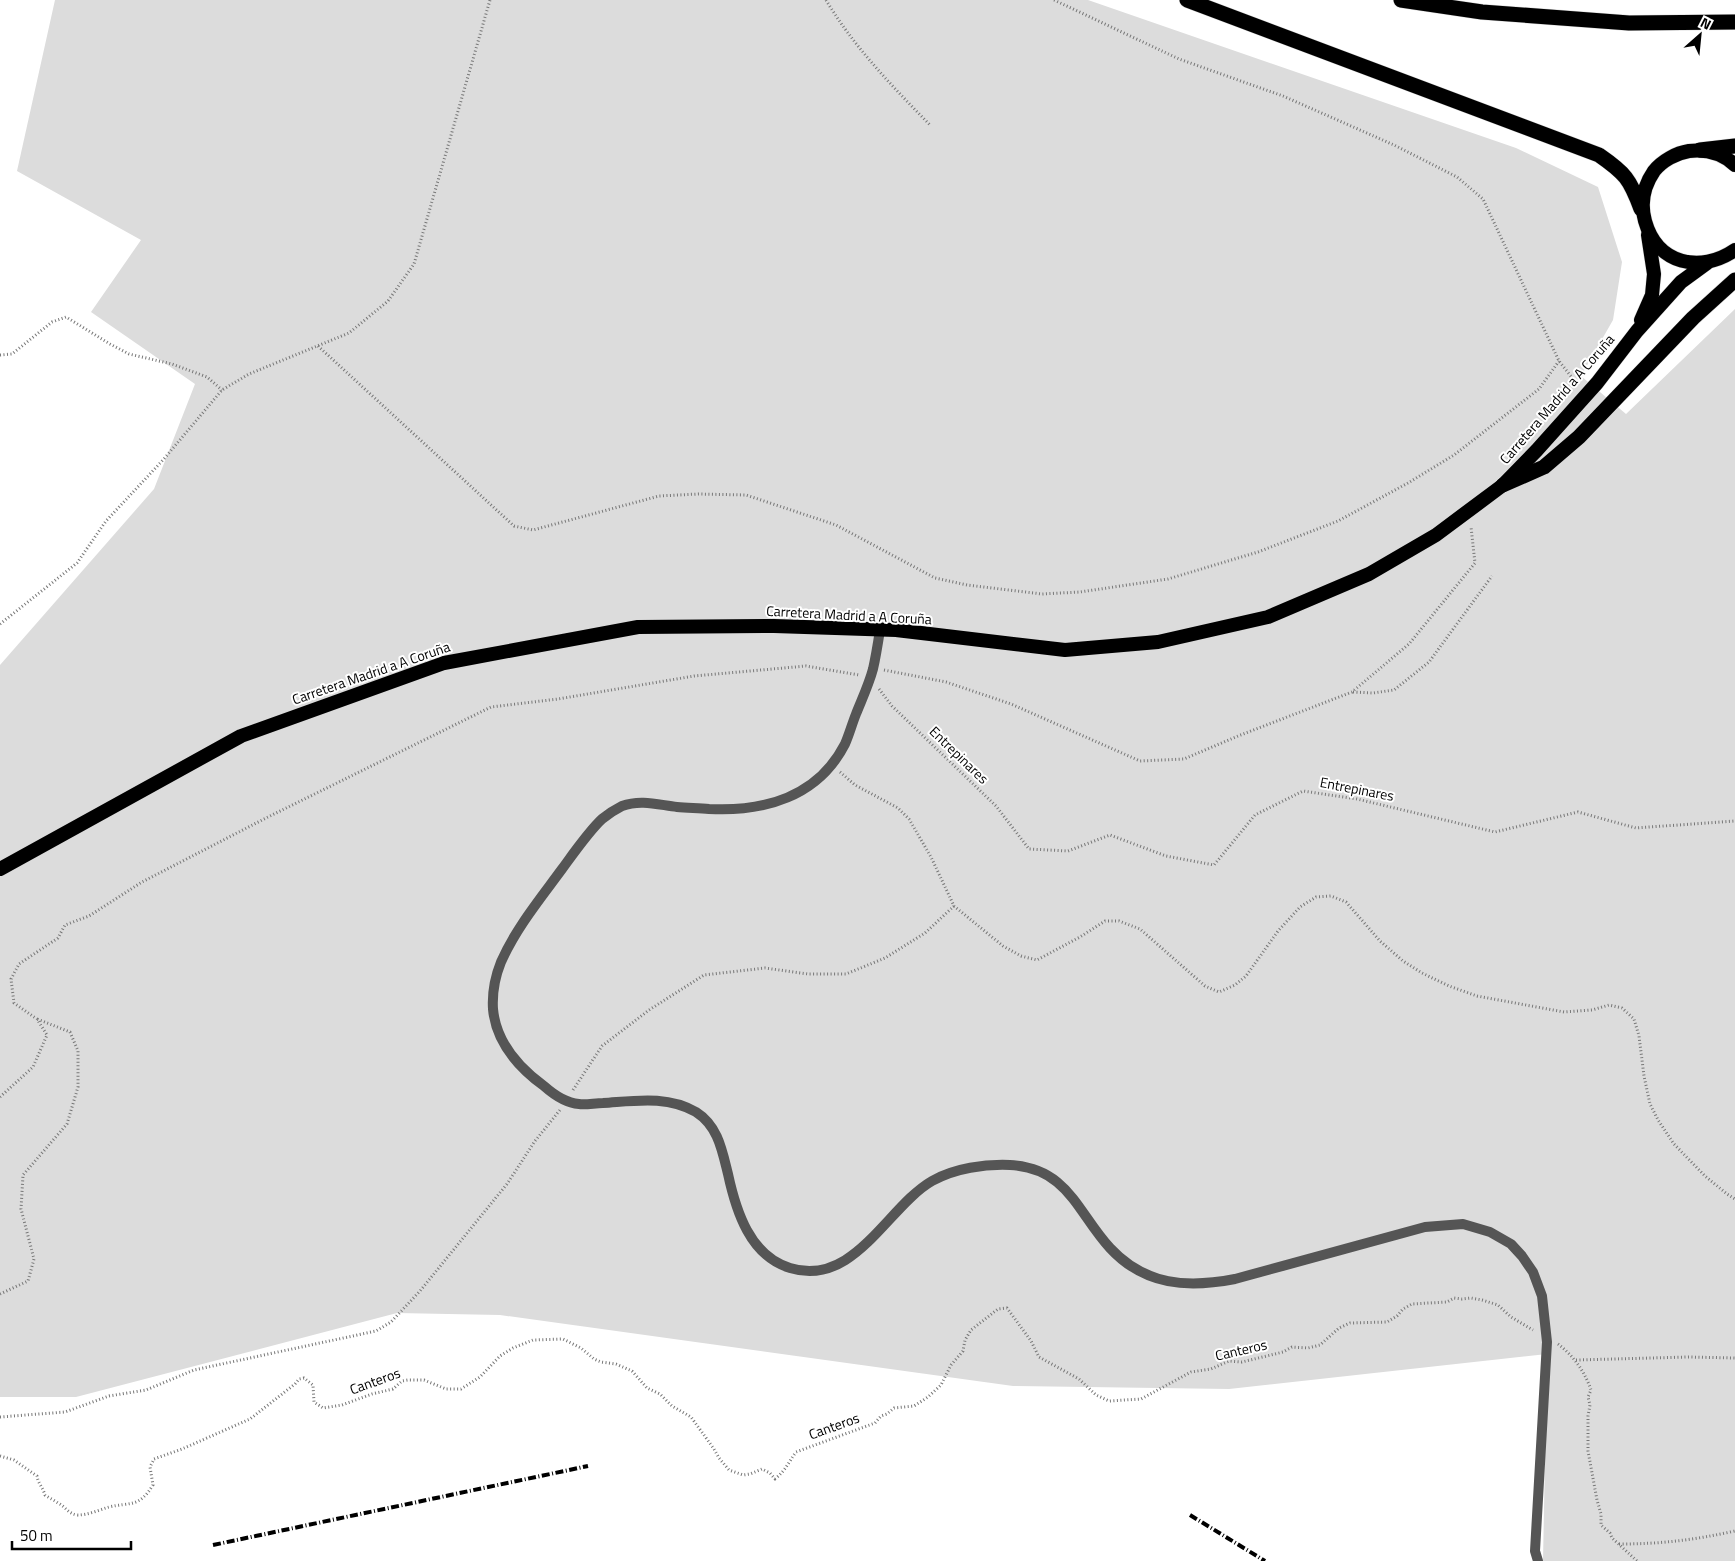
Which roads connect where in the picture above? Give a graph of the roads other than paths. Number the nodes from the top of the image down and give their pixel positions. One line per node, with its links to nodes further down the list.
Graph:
1 (1187, 0): 6 (highway)
2 (1401, 0): 3 (highway)
3 (1735, 22)
4 (1700, 150): 5 (highway); 6 (highway)
5 (1733, 157)
6 (1641, 209): 7 (highway, Carretera Madrid a A Coruña)
7 (1648, 234): 9 (highway); 11 (highway, Carretera Madrid a A Coruña)
8 (1735, 250): 9 (highway)
9 (1707, 263): 11 (highway, Carretera Madrid a A Coruña)
10 (1735, 280): 12 (highway)
11 (1637, 331): 12 (highway, Carretera Madrid a A Coruña)
12 (1503, 485): 13 (highway, Carretera Madrid a A Coruña)
13 (880, 630): 14 (highway, Carretera Madrid a A Coruña); 15 (street)
14 (0, 869)
15 (1538, 1561)

